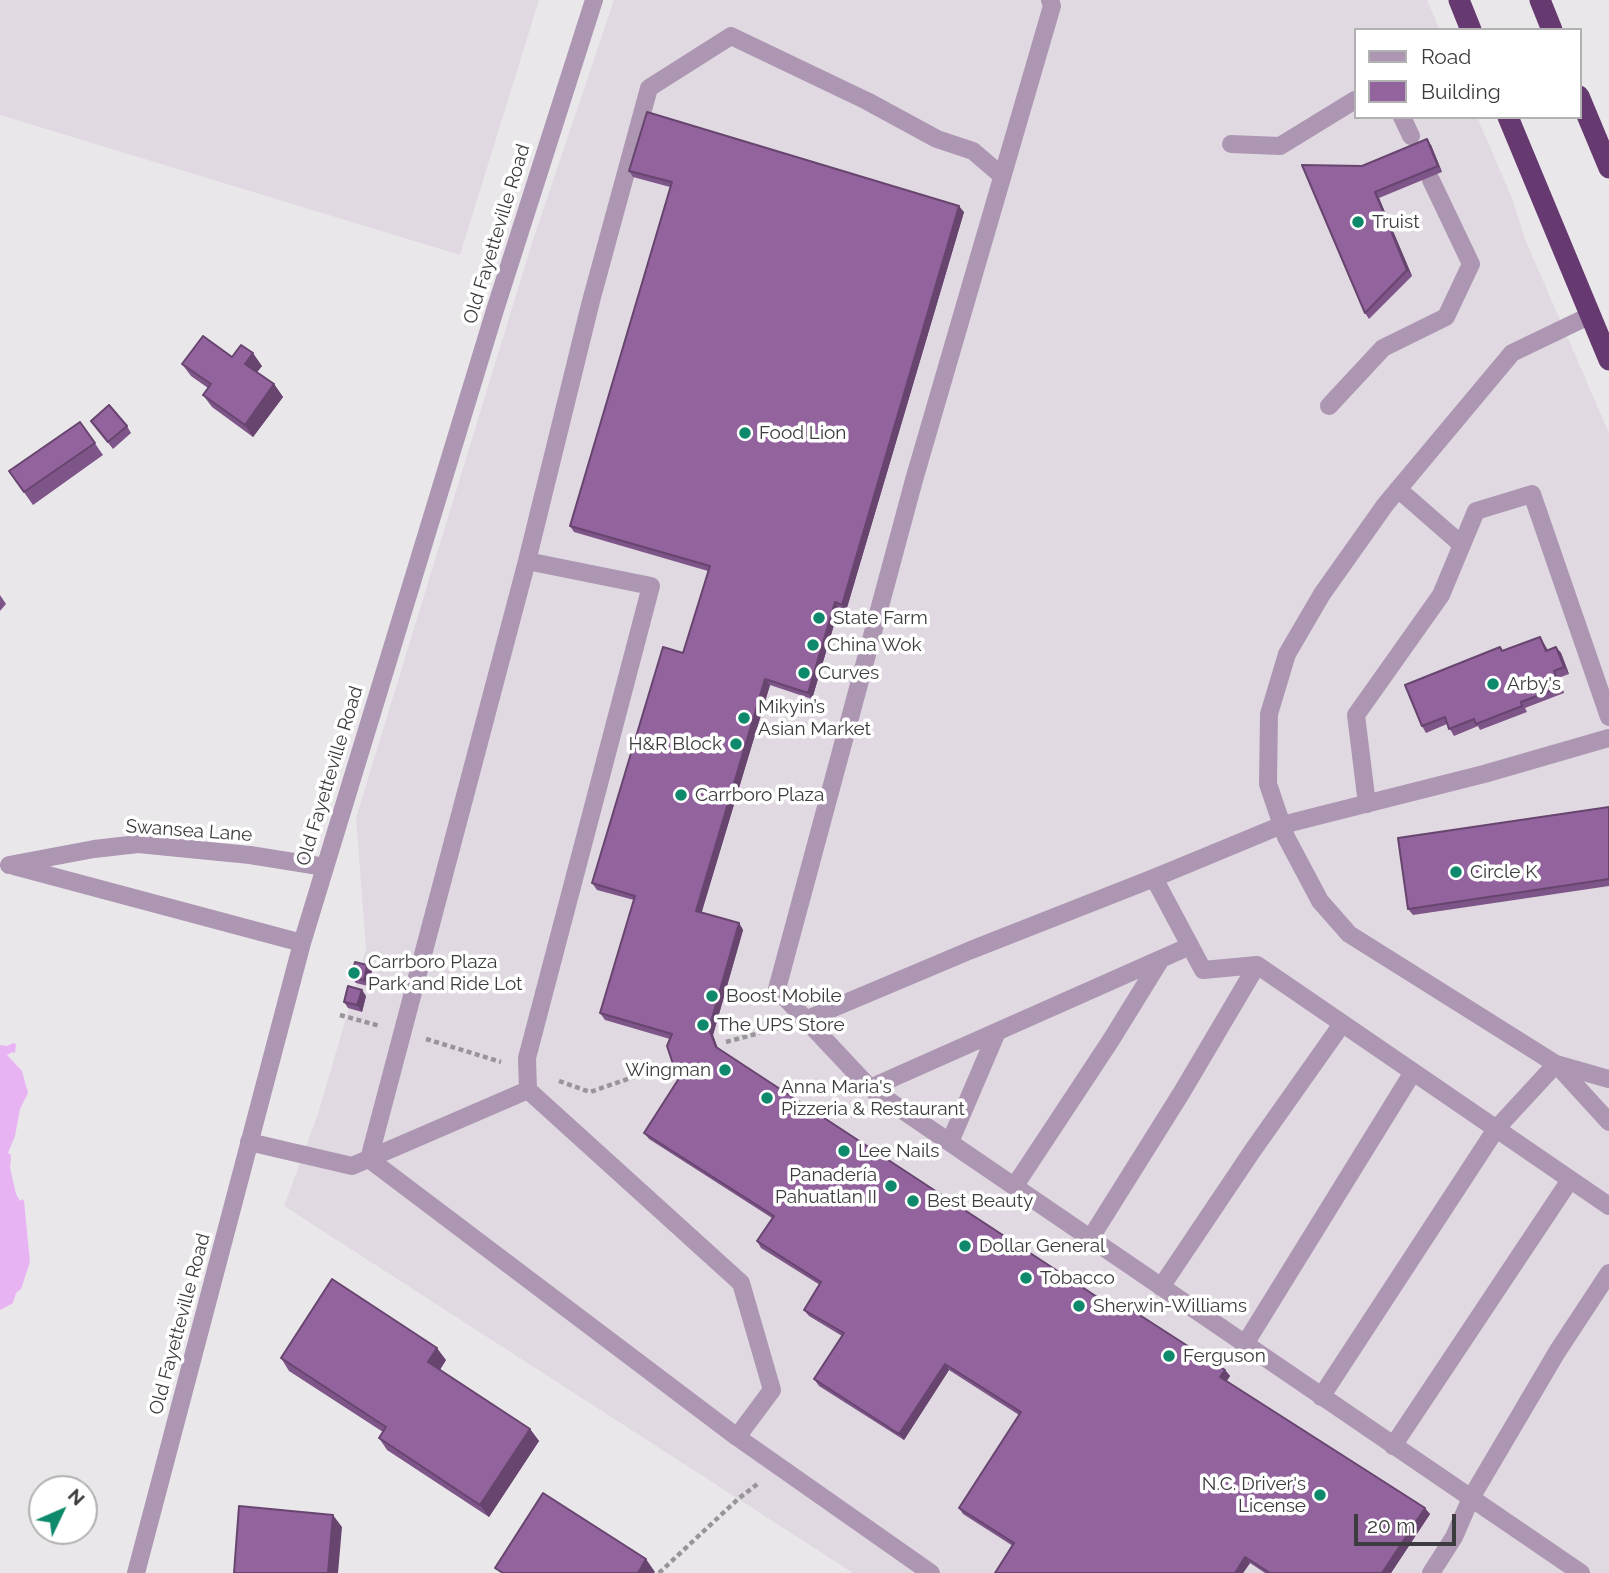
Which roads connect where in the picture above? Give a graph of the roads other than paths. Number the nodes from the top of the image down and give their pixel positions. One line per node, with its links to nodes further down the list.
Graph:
1 (594, 0): 27 (street, Old Fayetteville Road)
2 (1050, 0): 14 (street)
3 (1459, 0): 5 (highway)
4 (1540, 0): 6 (highway)
5 (1470, 28)
6 (1551, 28)
7 (1354, 101): 12 (street)
8 (1581, 101): 13 (highway)
9 (1403, 119): 11 (street)
10 (1509, 119): 16 (highway)
11 (1410, 136)
12 (1231, 144)
13 (1609, 168)
14 (1001, 175): 21 (street); 33 (street)
15 (1431, 180): 18 (street)
16 (1591, 315): 17 (highway); 19 (street)
17 (1609, 360)
18 (1329, 406)
19 (1398, 489): 20 (street); 25 (street)
20 (1462, 545): 22 (street); 24 (street)
21 (527, 561): 40 (street); 45 (street)
22 (1609, 717)
23 (1609, 737): 24 (street)
24 (1367, 804): 25 (street)
25 (1282, 825): 28 (street); 36 (street)
26 (5, 864): 27 (street, Swansea Lane); 29 (street, Swansea Lane)
27 (325, 867): 29 (street, Old Fayetteville Road)
28 (1154, 878): 30 (street); 33 (street)
29 (302, 943): 43 (street, Old Fayetteville Road)
30 (1190, 946): 31 (street); 32 (street)
31 (1161, 959): 35 (street); 47 (street)
32 (1256, 965): 34 (street); 49 (street)
33 (805, 1020): 39 (street)
34 (1342, 1024): 37 (street); 51 (street)
35 (997, 1032): 39 (street); 44 (street)
36 (1556, 1064): 38 (street); 41 (street); 42 (street)
37 (1412, 1072): 42 (street); 52 (street)
38 (1609, 1079)
39 (870, 1088): 44 (street)
40 (528, 1090): 45 (street); 54 (street)
41 (1609, 1122)
42 (1496, 1129): 46 (street); 53 (street)
43 (249, 1142): 45 (street); 57 (street, Old Fayetteville Road)
44 (950, 1142): 47 (street)
45 (369, 1159): 54 (street)
46 (1570, 1180): 48 (street); 55 (street)
47 (1014, 1187): 49 (street)
48 (1609, 1206)
49 (1090, 1239): 51 (street)
50 (1609, 1273): 56 (street)
51 (1161, 1287): 52 (street)
52 (1245, 1344): 53 (street)
53 (1321, 1397): 55 (street)
54 (737, 1437): 58 (street)
55 (1393, 1446): 56 (street)
56 (1471, 1498): 59 (street); 60 (street)
57 (136, 1573)
58 (931, 1573)
59 (1431, 1573)
60 (1581, 1573)

